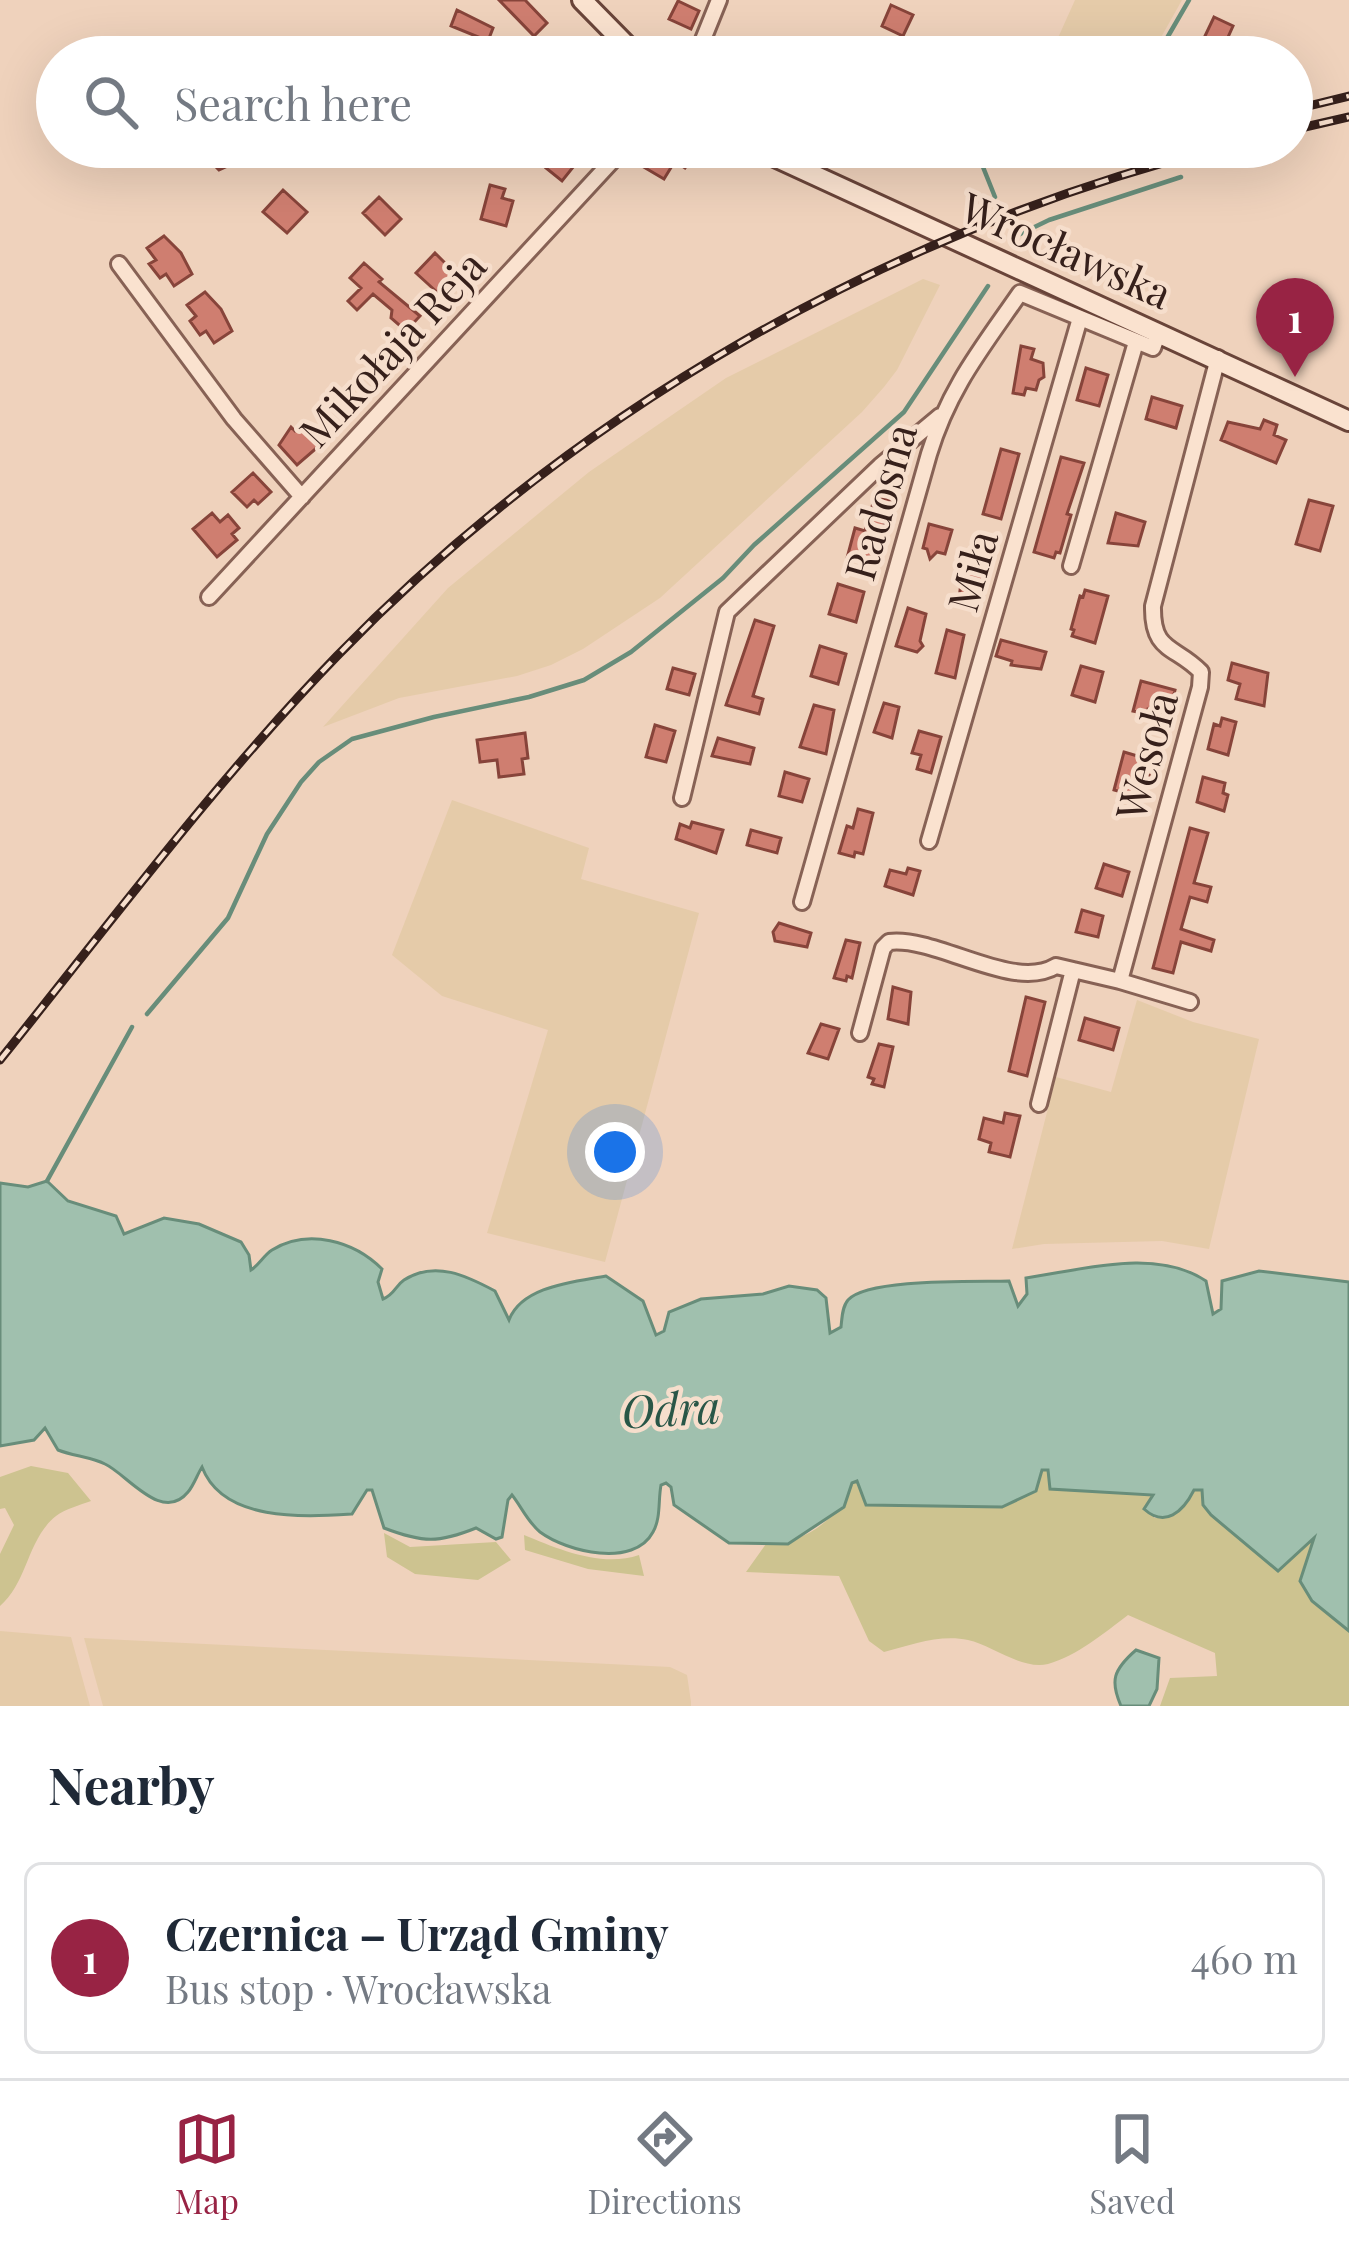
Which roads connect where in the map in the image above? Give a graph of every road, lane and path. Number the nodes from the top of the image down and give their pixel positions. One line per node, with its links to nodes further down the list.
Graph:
1 (582, 0): 3 (main road)
2 (719, 0): 4 (street)
3 (617, 36)
4 (704, 36)
5 (606, 168): 14 (street, Mikołaja Reja)
6 (799, 168): 9 (main road, Wrocławska)
7 (119, 264): 14 (street)
8 (1080, 318): 10 (street, Radosna); 12 (street, Radosna); 18 (street, Miła)
9 (1159, 332): 10 (street); 11 (main road, Wrocławska)
10 (1136, 342): 15 (street)
11 (1218, 358): 13 (main road, Wrocławska); 21 (street, Wesoła)
12 (940, 416): 17 (street); 19 (street, Radosna)
13 (1349, 421)
14 (302, 497): 16 (street, Mikołaja Reja)
15 (1071, 566)
16 (209, 597)
17 (682, 798)
18 (929, 842)
19 (802, 902)
20 (1073, 970): 21 (street); 23 (street); 24 (street)
21 (1120, 980): 22 (street)
22 (1190, 1002)
23 (860, 1033)
24 (1039, 1104)

